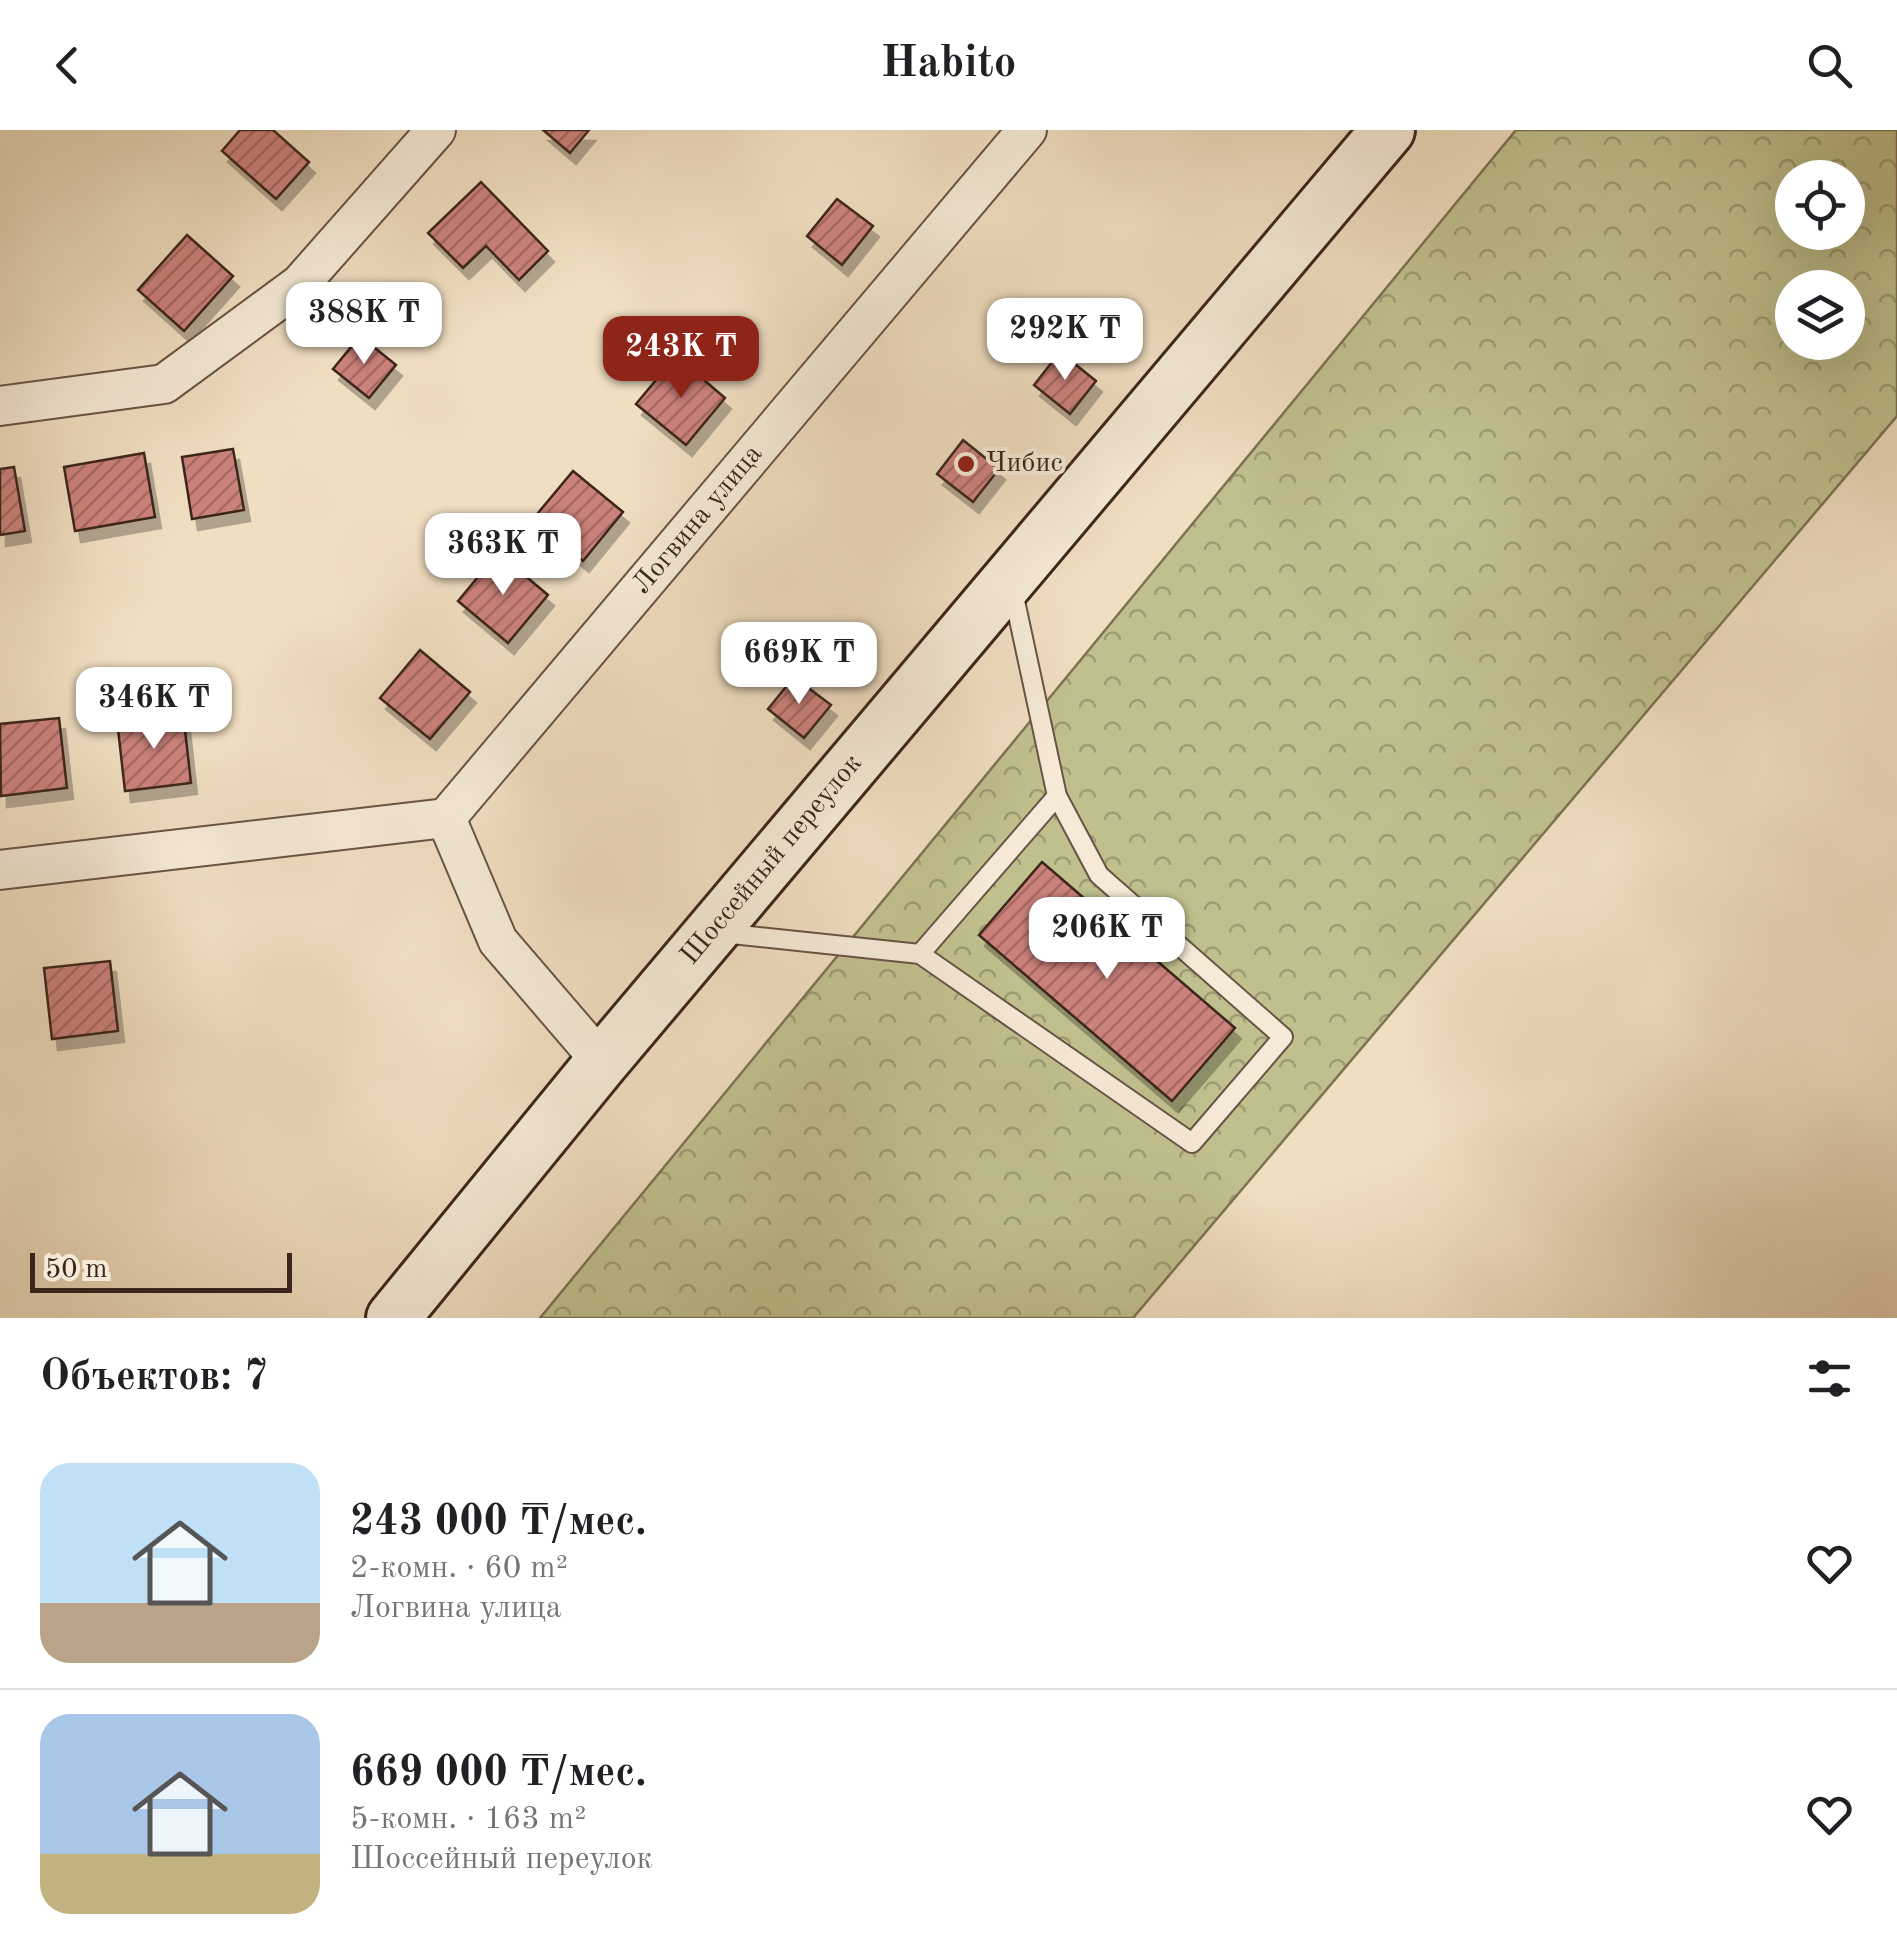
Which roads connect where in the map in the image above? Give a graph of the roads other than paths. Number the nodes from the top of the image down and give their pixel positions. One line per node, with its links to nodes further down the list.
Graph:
1 (436, 130): 4 (street)
2 (1027, 130): 7 (street, Логвина улица)
3 (1368, 137): 5 (main road, Шоссейный переулок)
4 (0, 406)
5 (1010, 577): 6 (lane); 9 (main road, Шоссейный переулок)
6 (1056, 796): 10 (lane); 10 (lane)
7 (446, 818): 8 (street); 11 (street)
8 (0, 870)
9 (711, 932): 10 (lane); 11 (main road, Шоссейный переулок)
10 (920, 954)
11 (602, 1062): 12 (main road, Шоссейный переулок)
12 (393, 1318)

